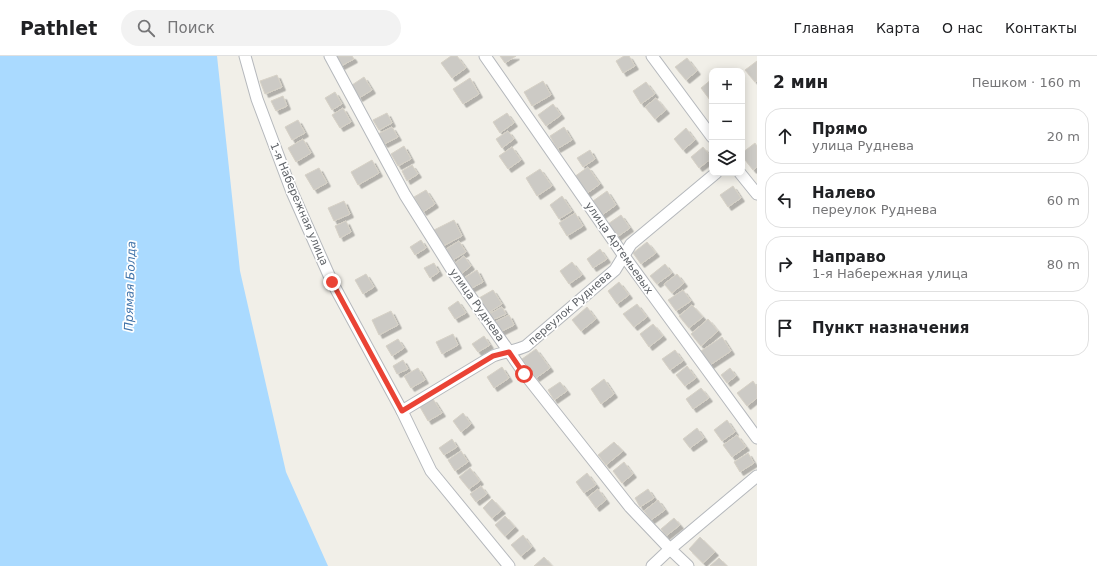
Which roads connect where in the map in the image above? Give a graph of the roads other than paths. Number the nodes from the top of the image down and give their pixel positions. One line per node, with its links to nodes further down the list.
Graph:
1 (246, 56): 11 (street, 1-я Набережная улица)
2 (330, 56): 10 (street, улица Руднева)
3 (485, 56): 9 (street, улица Артемьевых)
4 (652, 56): 5 (street)
5 (709, 133)
6 (712, 176): 9 (street, переулок Руднева)
7 (742, 176): 8 (street)
8 (757, 194)
9 (624, 256): 10 (street, переулок Руднева); 12 (street, улица Артемьевых)
10 (509, 352): 11 (street, переулок Руднева); 14 (street, улица Руднева)
11 (402, 411): 15 (street, 1-я Набережная улица)
12 (757, 438)
13 (757, 476): 14 (street)
14 (670, 549): 16 (street); 17 (street, улица Руднева)
15 (509, 566)
16 (652, 566)
17 (688, 566)

